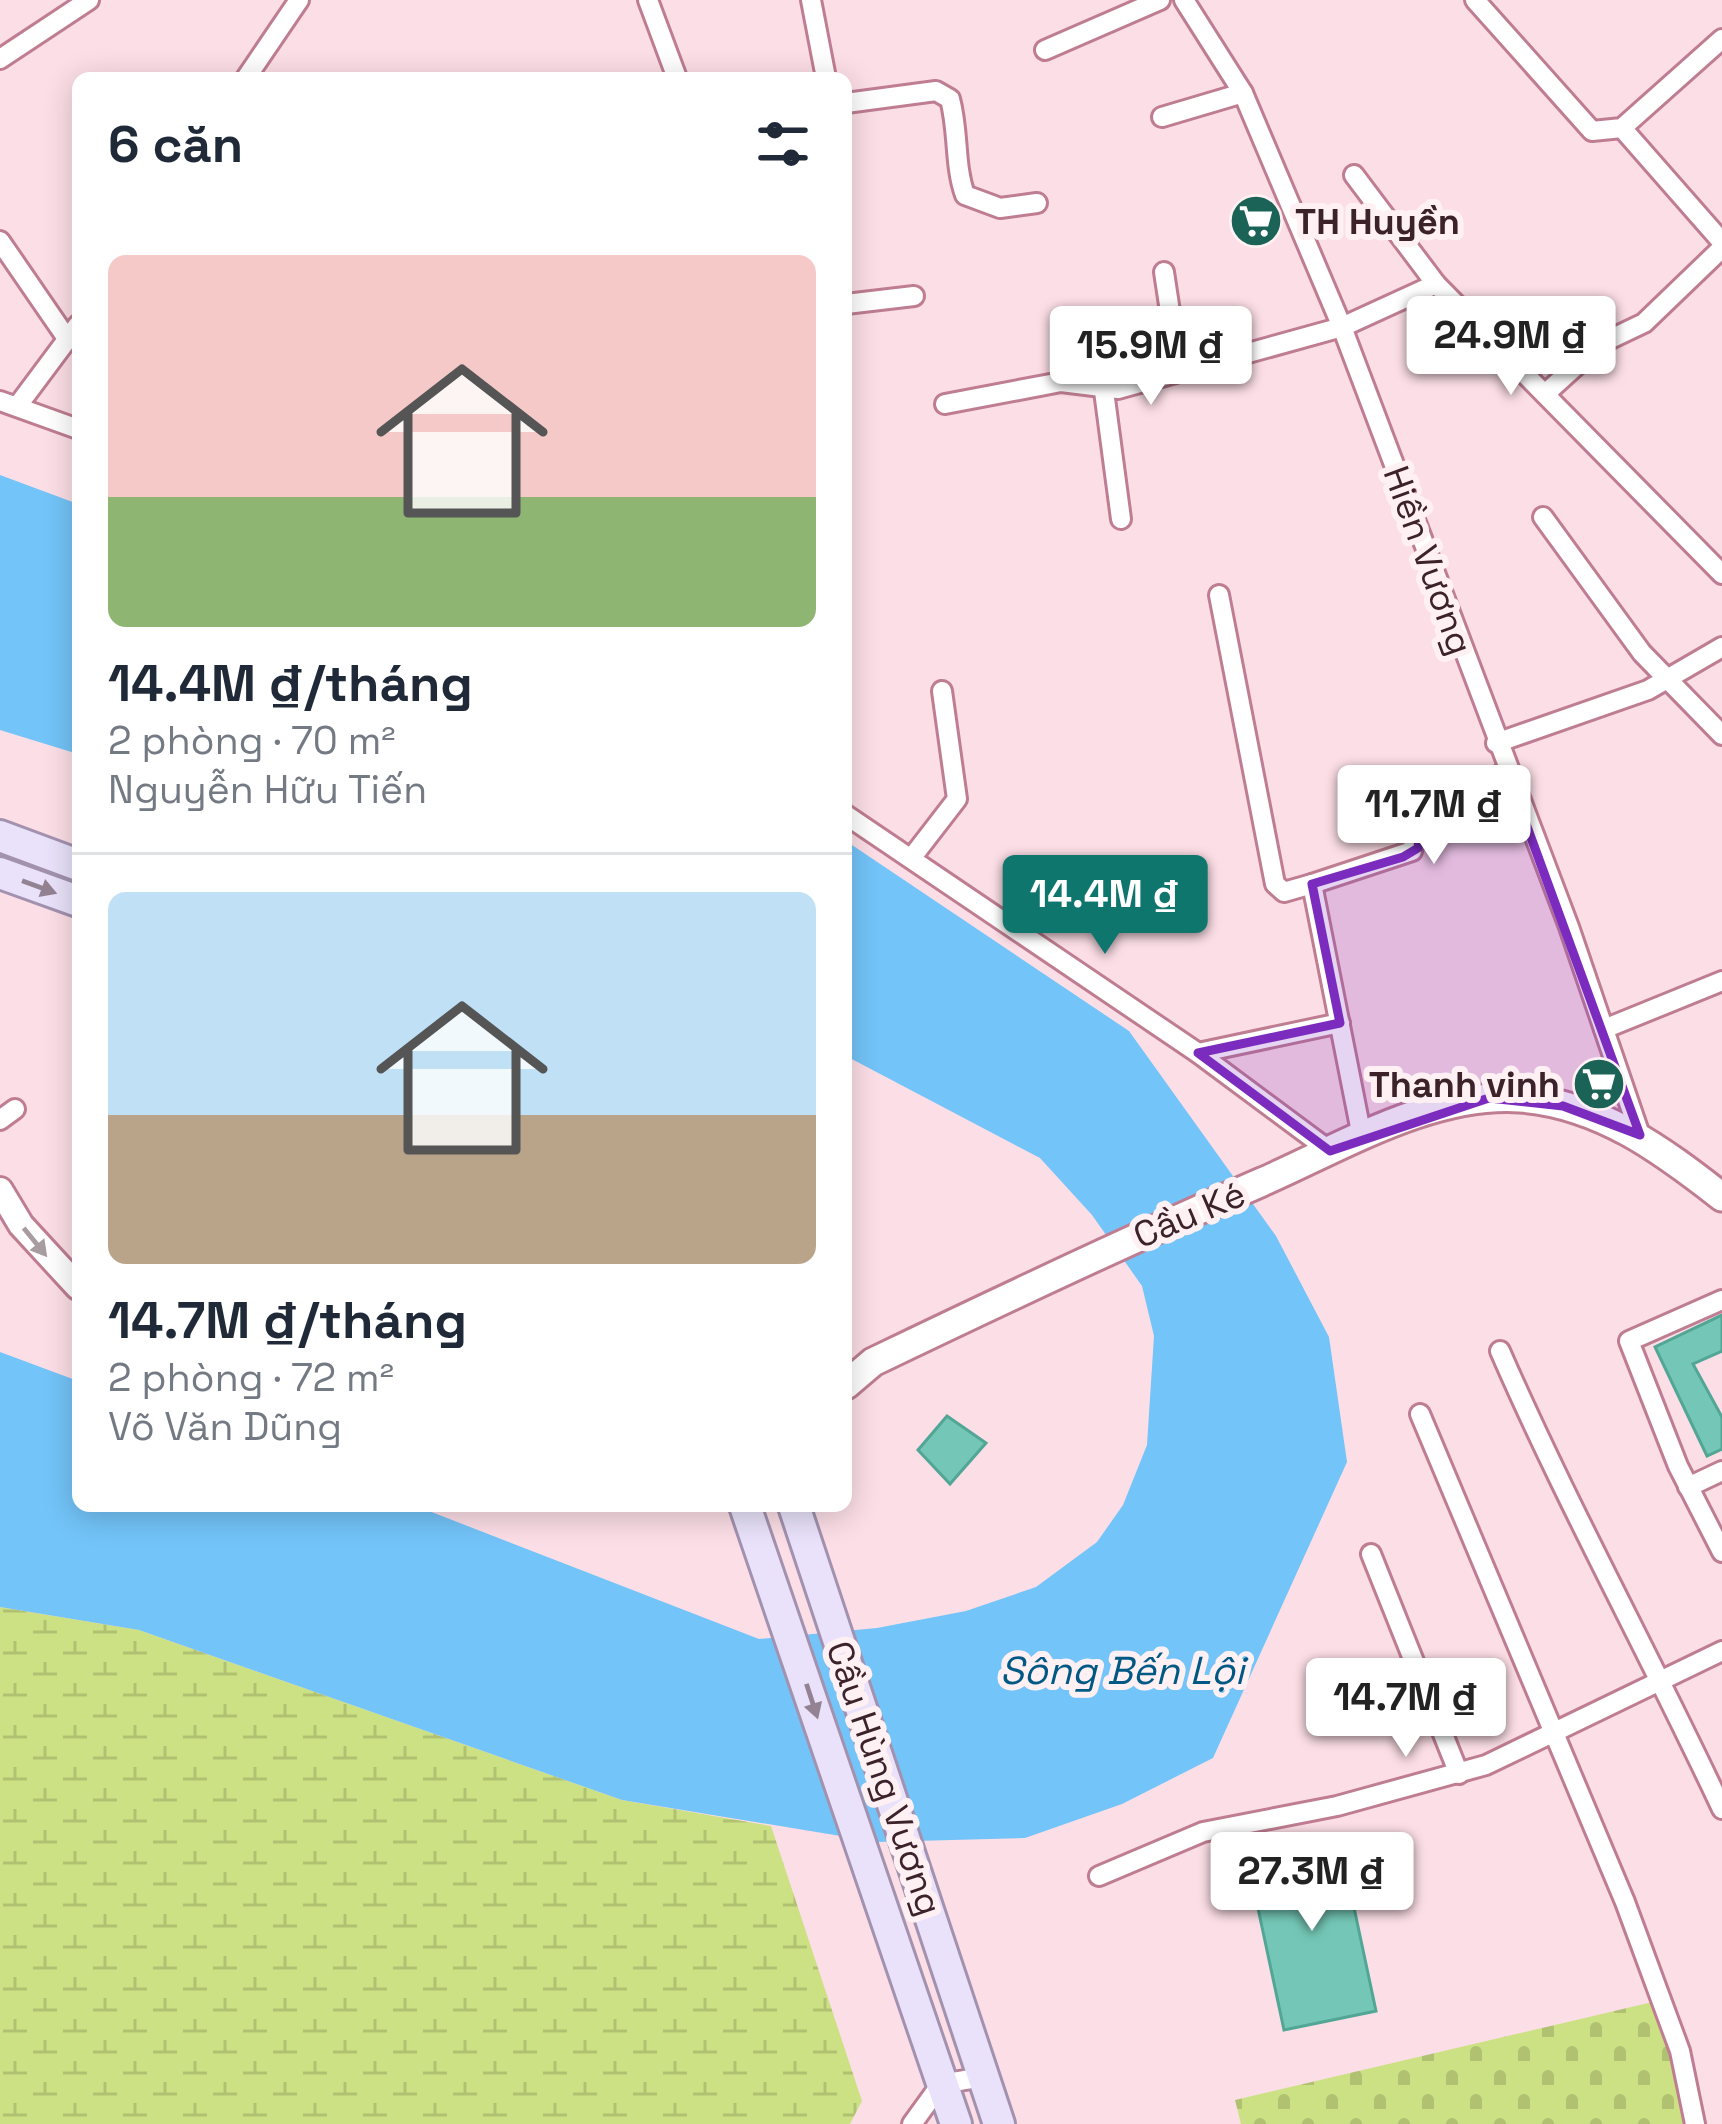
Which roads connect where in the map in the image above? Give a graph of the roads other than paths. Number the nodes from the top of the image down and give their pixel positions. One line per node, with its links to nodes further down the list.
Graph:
1 (89, 0): 8 (street)
2 (648, 0): 13 (street)
3 (812, 0): 14 (street)
4 (1160, 0): 10 (street)
5 (1184, 0): 15 (street, Hiền Vương)
6 (1475, 0): 18 (street)
7 (287, 6): 12 (street)
8 (62, 7): 11 (street)
9 (1722, 39): 18 (street)
10 (1045, 50)
11 (0, 59)
12 (249, 72)
13 (675, 72)
14 (825, 72)
15 (1243, 93): 17 (street); 27 (street, Hiền Vương)
16 (852, 103): 20 (street)
17 (1162, 117)
18 (1622, 128): 22 (street)
19 (1354, 175): 24 (street)
20 (1037, 202)
21 (0, 241): 28 (street)
22 (1722, 245): 32 (street)
23 (1164, 272): 30 (street)
24 (1436, 284): 27 (street); 32 (street)
25 (914, 296): 26 (street)
26 (852, 303)
27 (1342, 327): 30 (street); 44 (street, Hiền Vương)
28 (72, 332)
29 (72, 334): 33 (street)
30 (1178, 371): 31 (street)
31 (1104, 391): 34 (street); 37 (street)
32 (1545, 394): 38 (street)
33 (9, 402): 35 (street)
34 (945, 404)
35 (72, 427)
36 (1543, 517): 41 (street)
37 (1121, 519)
38 (1722, 574)
39 (1219, 595): 51 (street)
40 (1722, 646): 41 (street)
41 (1669, 681): 43 (street); 44 (street)
42 (942, 691): 48 (street)
43 (1722, 735)
44 (1496, 743): 45 (street, Hiền Vương)
45 (1508, 772): 51 (street); 55 (street, Hiền Vương)
46 (852, 819): 48 (street)
47 (0, 836): 49 (main road)
48 (913, 856): 56 (street)
49 (72, 863)
50 (0, 872): 52 (main road, one-way to 52)
51 (1312, 884): 54 (street)
52 (72, 899)
53 (1722, 982): 55 (street)
54 (1340, 1023): 56 (street); 58 (street)
55 (1604, 1029): 57 (street, Hiền Vương)
56 (1198, 1053): 59 (street)
57 (1640, 1135): 58 (main road, Cầu Ké); 61 (main road, Cầu Ké)
58 (1362, 1137): 59 (main road, Cầu Ké)
59 (1330, 1150): 65 (main road, Cầu Ké)
60 (0, 1190): 62 (street, one-way to 62)
61 (1722, 1197)
62 (72, 1280)
63 (1722, 1300): 68 (street)
64 (1499, 1351): 74 (street)
65 (860, 1362)
66 (1420, 1414): 75 (street)
67 (1722, 1472): 68 (street)
68 (1688, 1487): 71 (street)
69 (747, 1512): 80 (main road, Cầu Hùng Vương, one-way to 80)
70 (796, 1512): 79 (main road, Cầu Hùng Vương)
71 (1722, 1552)
72 (1371, 1554): 76 (street)
73 (1722, 1651): 74 (street)
74 (1662, 1682): 75 (street); 77 (street)
75 (1558, 1733): 76 (street); 84 (street)
76 (1459, 1774): 78 (street)
77 (1722, 1809)
78 (1099, 1876)
79 (983, 2077): 80 (street); 83 (main road, Cầu Hùng Vương)
80 (941, 2084): 81 (street); 82 (main road, Cầu Hùng Vương)
81 (912, 2124)
82 (956, 2124)
83 (999, 2124)
84 (1695, 2124)

